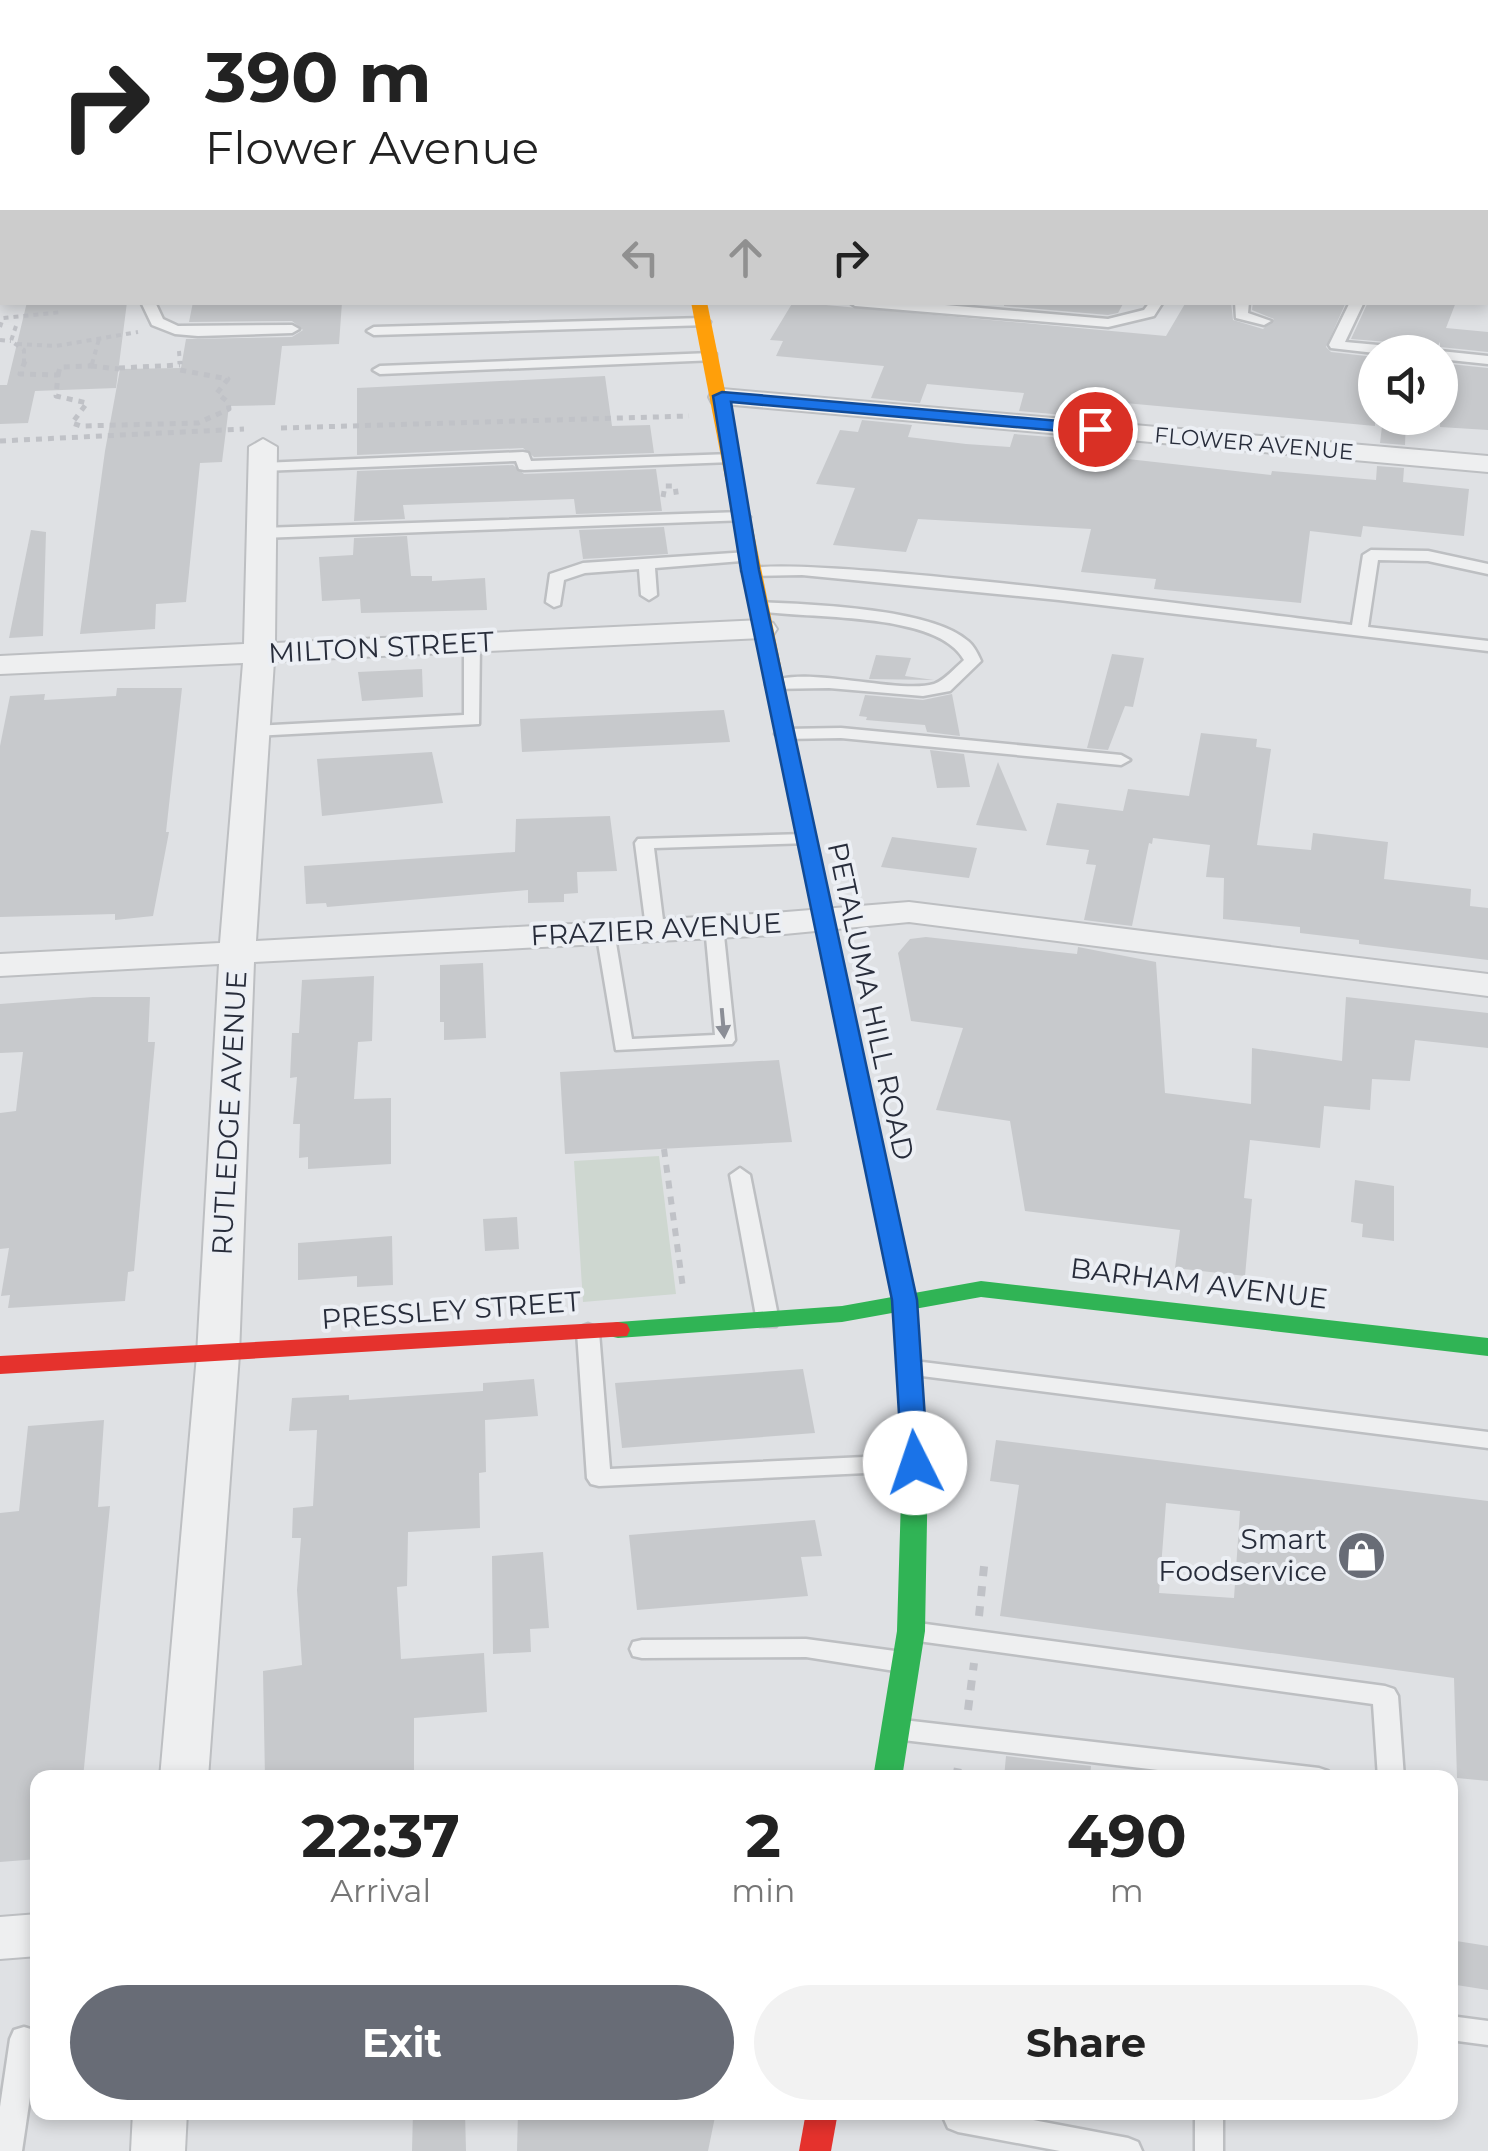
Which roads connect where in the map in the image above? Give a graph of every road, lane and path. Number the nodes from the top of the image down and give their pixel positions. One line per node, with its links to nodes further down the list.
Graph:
1 (149, 305): 15 (lane)
2 (891, 305): 3 (lane)
3 (1155, 305)
4 (1242, 305): 9 (lane)
5 (1356, 305): 20 (lane)
6 (62, 312): 8 (path)
7 (701, 312): 16 (lane); 21 (main road, PETALUMA HILL ROAD)
8 (47, 314): 10 (path); 11 (path)
9 (1264, 321)
10 (48, 322)
11 (0, 326)
12 (16, 326): 19 (path)
13 (147, 328): 17 (path)
14 (292, 329): 15 (lane)
15 (176, 330): 24 (path)
16 (374, 330)
17 (99, 339): 19 (path); 25 (path)
18 (0, 340): 19 (path)
19 (13, 343): 27 (path)
20 (1358, 347)
21 (711, 357): 26 (lane); 28 (main road, PETALUMA HILL ROAD)
22 (1458, 357): 23 (lane)
23 (1488, 360)
24 (180, 365): 25 (path); 27 (path)
25 (92, 366): 27 (path)
26 (380, 370)
27 (58, 375)
28 (723, 406): 30 (path); 31 (main road, PETALUMA HILL ROAD); 32 (street, FLOWER AVENUE)
29 (0, 441): 30 (path)
30 (263, 443): 31 (lane); 34 (street, RUTLEDGE AVENUE)
31 (732, 458): 33 (main road, PETALUMA HILL ROAD)
32 (1488, 464)
33 (742, 517): 34 (lane); 35 (main road, PETALUMA HILL ROAD)
34 (261, 532): 44 (street, RUTLEDGE AVENUE)
35 (749, 564): 36 (lane); 40 (main road, PETALUMA HILL ROAD); 41 (lane)
36 (647, 565): 38 (lane); 39 (lane)
37 (1488, 568): 41 (lane)
38 (649, 595)
39 (554, 602)
40 (760, 618): 42 (street, MILTON STREET); 46 (main road, PETALUMA HILL ROAD); 46 (lane)
41 (1358, 631): 43 (lane)
42 (472, 643): 44 (street, MILTON STREET); 47 (lane)
43 (1488, 646)
44 (258, 653): 45 (street, MILTON STREET); 47 (street, RUTLEDGE AVENUE)
45 (0, 666)
46 (774, 684): 48 (main road, PETALUMA HILL ROAD)
47 (253, 731): 55 (street, RUTLEDGE AVENUE)
48 (784, 734): 49 (lane); 50 (main road, PETALUMA HILL ROAD)
49 (1121, 760)
50 (806, 839): 51 (main road, PETALUMA HILL ROAD); 53 (lane)
51 (823, 920): 52 (street, FRAZIER AVENUE); 57 (street, FRAZIER AVENUE); 61 (main road, PETALUMA HILL ROAD)
52 (714, 926): 53 (street, FRAZIER AVENUE); 54 (lane, one-way to 54)
53 (655, 928): 54 (street, FRAZIER AVENUE)
54 (605, 931): 55 (street, FRAZIER AVENUE)
55 (237, 952): 56 (street, FRAZIER AVENUE); 65 (street, RUTLEDGE AVENUE)
56 (0, 965)
57 (1488, 985)
58 (664, 1149): 60 (path)
59 (740, 1175): 62 (lane)
60 (684, 1299)
61 (904, 1300): 62 (main road, PRESSLEY STREET); 64 (main road, BARHAM AVENUE); 67 (main road, PETALUMA HILL ROAD)
62 (768, 1320): 63 (main road, PRESSLEY STREET)
63 (588, 1332): 65 (main road, PRESSLEY STREET); 69 (lane)
64 (1488, 1347)
65 (218, 1356): 66 (main road, PRESSLEY STREET); 74 (street, RUTLEDGE AVENUE)
66 (0, 1364)
67 (909, 1369): 68 (lane); 69 (main road, PETALUMA HILL ROAD)
68 (1488, 1440)
69 (915, 1463): 70 (main road, PETALUMA HILL ROAD)
70 (911, 1631): 72 (main road, PETALUMA HILL ROAD); 77 (lane)
71 (642, 1649): 72 (lane)
72 (907, 1662): 73 (main road, PETALUMA HILL ROAD)
73 (895, 1730): 75 (main road, PETALUMA HILL ROAD); 76 (lane)
74 (185, 1770)
75 (888, 1770)
76 (1248, 1770)
77 (1391, 1770)
78 (30, 1936): 79 (street)
79 (0, 1938)
80 (1458, 2029): 81 (lane)
81 (1488, 2034)
82 (24, 2039): 87 (lane)
83 (160, 2120): 88 (street)
84 (821, 2120): 89 (main road)
85 (963, 2120): 90 (lane)
86 (1209, 2120): 91 (lane)
87 (8, 2151)
88 (158, 2151)
89 (815, 2151)
90 (1128, 2151)
91 (1209, 2151)

